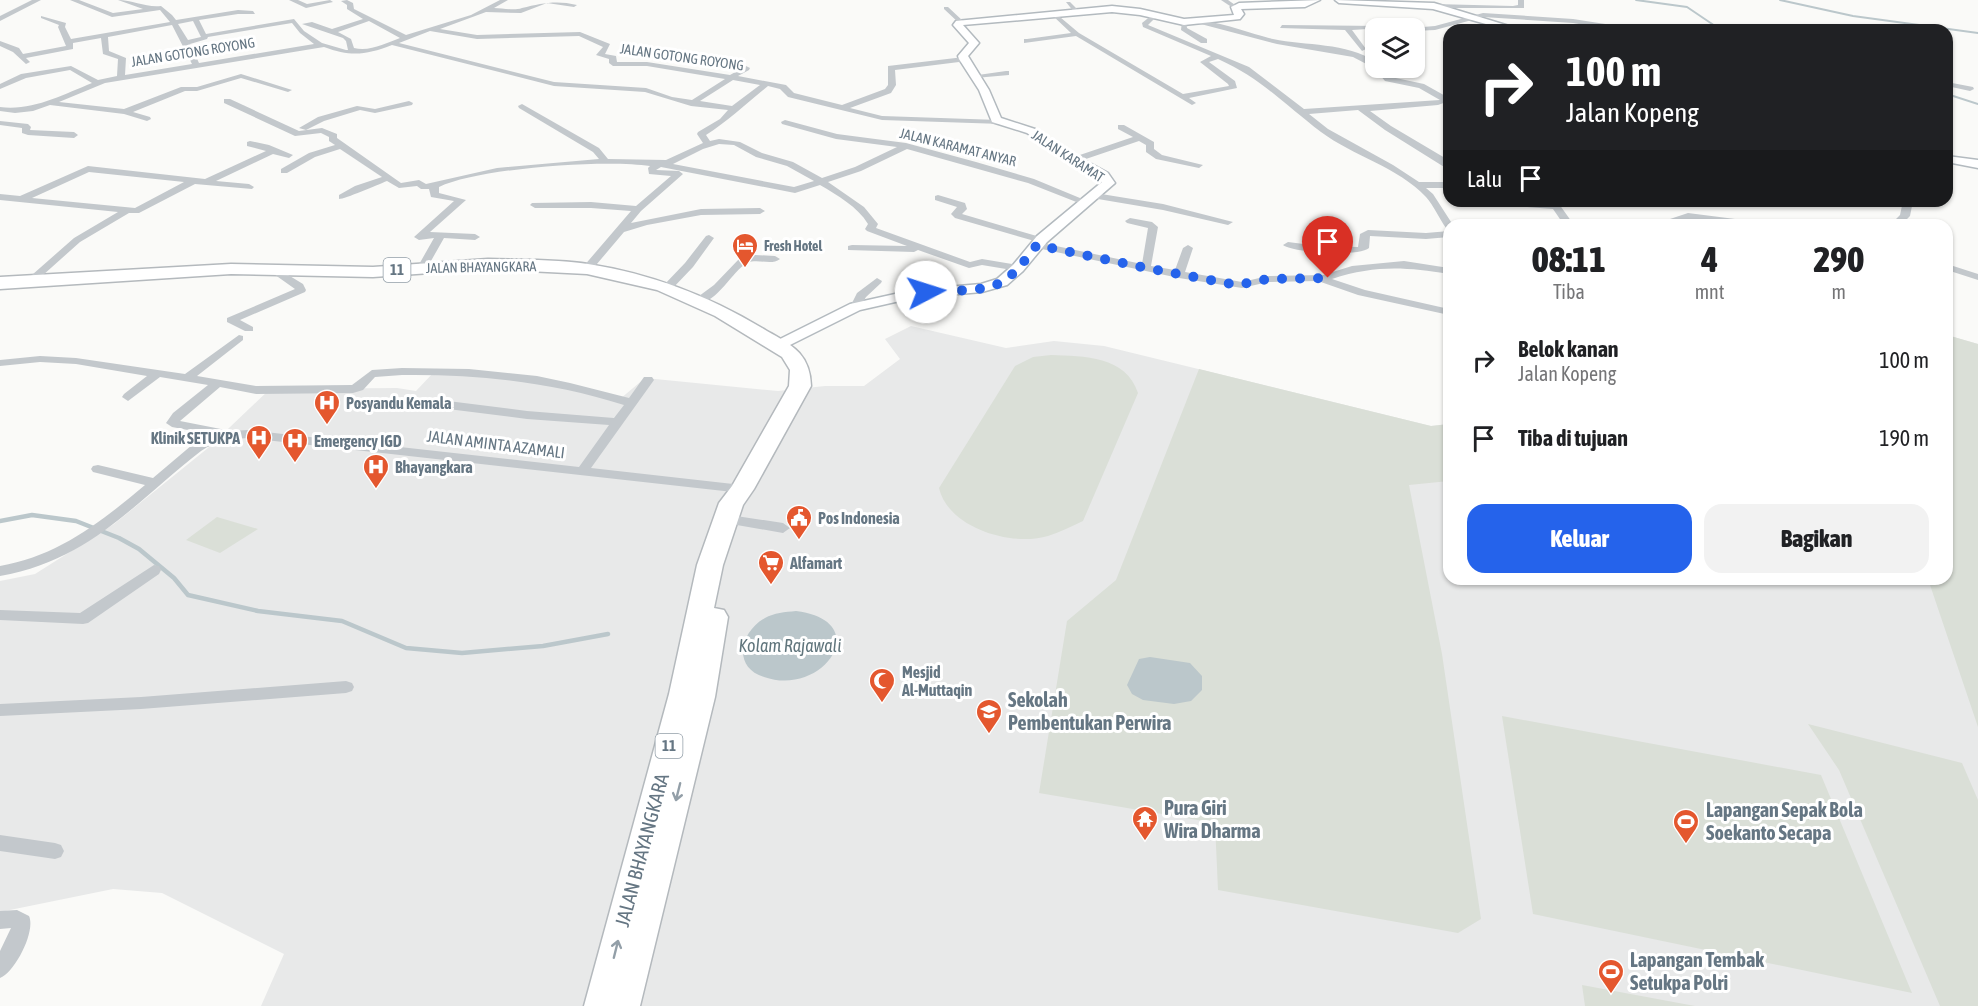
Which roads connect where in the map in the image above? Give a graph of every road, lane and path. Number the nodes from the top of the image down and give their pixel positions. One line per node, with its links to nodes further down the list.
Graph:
1 (38, 0): 23 (street)
2 (73, 0): 15 (street)
3 (121, 0): 15 (street)
4 (292, 0): 11 (street)
5 (505, 0): 17 (street)
6 (1224, 0): 14 (street)
7 (1316, 0): 14 (street)
8 (1339, 0): 13 (street)
9 (1521, 0): 13 (street)
10 (344, 1): 25 (street)
11 (330, 2)
12 (574, 4): 17 (street)
13 (1434, 6): 22 (street)
14 (1235, 7): 28 (street)
15 (149, 8): 29 (street)
16 (946, 8): 26 (street)
17 (486, 10): 35 (street)
18 (254, 13): 24 (street)
19 (1054, 14): 20 (street); 26 (street); 41 (street)
20 (1154, 16): 27 (street); 55 (street)
21 (43, 17): 46 (street)
22 (1471, 18): 31 (street); 32 (street); 33 (street)
23 (0, 19)
24 (195, 19): 29 (street); 43 (street)
25 (369, 19): 40 (street); 44 (street)
26 (961, 22): 56 (street)
27 (1184, 22): 28 (street); 53 (street)
28 (1199, 22): 57 (street)
29 (173, 23): 42 (street); 48 (street)
30 (305, 24): 40 (street)
31 (1449, 24)
32 (1494, 24)
33 (1587, 24)
34 (1443, 26): 38 (street)
35 (434, 28): 44 (street, JALAN GOTONG ROYONG); 64 (street, JALAN GOTONG ROYONG)
36 (1347, 28): 37 (street); 39 (street); 51 (street)
37 (1365, 28)
38 (1425, 28)
39 (1280, 29)
40 (331, 32): 52 (street)
41 (1077, 34): 45 (street); 72 (street)
42 (104, 36): 46 (street); 63 (street)
43 (204, 36): 48 (street); 50 (street)
44 (404, 37): 49 (street, JALAN GOTONG ROYONG)
45 (1028, 41)
46 (69, 42): 54 (street)
47 (0, 43): 54 (street)
48 (186, 43): 58 (street)
49 (391, 43): 52 (street, JALAN GOTONG ROYONG); 80 (street)
50 (320, 45): 52 (street, JALAN GOTONG ROYONG); 58 (street, JALAN GOTONG ROYONG)
51 (1362, 49)
52 (357, 52)
53 (1230, 53)
54 (23, 56): 61 (street)
55 (1218, 56): 72 (street); 89 (street)
56 (964, 59): 62 (street); 83 (street)
57 (1365, 59)
58 (197, 66): 63 (street, JALAN GOTONG ROYONG)
59 (746, 68): 64 (street)
60 (1006, 73): 62 (street)
61 (30, 75): 66 (street); 69 (street)
62 (975, 76): 93 (street)
63 (121, 78): 66 (street, JALAN GOTONG ROYONG)
64 (730, 78): 67 (street, JALAN GOTONG ROYONG); 80 (street)
65 (1387, 78): 73 (street)
66 (96, 82): 76 (street, JALAN GOTONG ROYONG)
67 (767, 84): 83 (street, JALAN GOTONG ROYONG); 85 (street)
68 (1953, 85): 70 (street)
69 (0, 87)
70 (1970, 88)
71 (288, 90): 88 (street)
72 (1182, 97): 78 (street)
73 (1443, 98)
74 (1443, 101): 79 (street)
75 (227, 102): 95 (street)
76 (49, 103): 87 (street, JALAN GOTONG ROYONG); 88 (street)
77 (409, 103): 95 (street)
78 (1192, 103)
79 (1438, 103): 82 (street); 86 (street)
80 (691, 104): 85 (street)
81 (522, 106): 106 (street)
82 (1443, 106)
83 (842, 108): 93 (street, JALAN GOTONG ROYONG)
84 (0, 109): 87 (street, JALAN GOTONG ROYONG)
85 (734, 109): 98 (street)
86 (1364, 109): 89 (street); 107 (street)
87 (22, 110): 91 (street)
88 (125, 112): 90 (street)
89 (1300, 112): 116 (street)
90 (147, 120)
91 (0, 122): 96 (street)
92 (785, 122): 101 (street, JALAN KARAMAT ANYAR)
93 (999, 122): 104 (street, JALAN KARAMAT)
94 (1121, 127): 97 (street)
95 (291, 132): 100 (street)
96 (75, 135)
97 (1139, 138): 104 (street); 110 (street)
98 (706, 142): 108 (street); 115 (street)
99 (250, 144): 102 (street)
100 (343, 146): 111 (street); 112 (street)
101 (906, 146): 115 (street); 124 (street, JALAN KARAMAT ANYAR)
102 (272, 151): 103 (street); 114 (street)
103 (289, 155)
104 (1074, 160): 124 (street, JALAN KARAMAT)
105 (1953, 160): 109 (street)
106 (606, 162): 108 (street); 117 (street)
107 (1443, 162)
108 (660, 164): 115 (street); 126 (street)
109 (1978, 164)
110 (1200, 165)
111 (284, 171)
112 (388, 178): 117 (street); 120 (street)
113 (193, 180): 114 (street); 123 (street); 127 (street)
114 (206, 182): 119 (street)
115 (820, 182): 143 (street)
116 (1417, 185): 118 (street); 129 (street)
117 (434, 186): 135 (street)
118 (1443, 186)
119 (249, 187)
120 (342, 197)
121 (2, 198): 123 (street)
122 (938, 198): 139 (street)
123 (21, 199): 127 (street)
124 (1091, 200): 133 (street, JALAN KARAMAT ANYAR); 139 (street, JALAN KARAMAT)
125 (535, 205): 126 (street)
126 (638, 209): 134 (street)
127 (126, 211): 156 (street)
128 (760, 211): 134 (street)
129 (1445, 219)
130 (1676, 219): 131 (street)
131 (1712, 219)
132 (1130, 221): 147 (street)
133 (1228, 222)
134 (619, 230): 148 (street)
135 (441, 235): 137 (street); 145 (street)
136 (1443, 235): 140 (street)
137 (475, 237)
138 (709, 238): 158 (street)
139 (1039, 242): 146 (street, JALAN KARAMAT); 147 (street)
140 (1288, 245)
141 (852, 248): 143 (street)
142 (1188, 248): 152 (street)
143 (928, 249): 146 (street)
144 (775, 259): 159 (street)
145 (422, 268): 148 (highway, JALAN BHAYANGKARA / 11); 150 (highway, JALAN BHAYANGKARA / 11)
146 (1018, 268): 160 (street, JALAN KARAMAT)
147 (1146, 268): 152 (street)
148 (587, 269): 158 (highway, JALAN BHAYANGKARA / 11)
149 (1953, 269): 153 (street)
150 (275, 270): 156 (highway, JALAN BHAYANGKARA / 11); 162 (street)
151 (1443, 270): 154 (street)
152 (1179, 274): 154 (street)
153 (1978, 277)
154 (1319, 278): 161 (street)
155 (877, 281): 160 (street)
156 (29, 282): 157 (highway, JALAN BHAYANGKARA / 11)
157 (0, 283)
158 (667, 288): 159 (highway, JALAN BHAYANGKARA / 11)
159 (699, 301): 164 (highway, JALAN BHAYANGKARA / 11)
160 (855, 307): 164 (street, JALAN KARAMAT)
161 (1443, 311)
162 (249, 329)
163 (239, 338): 167 (street)
164 (779, 345): 178 (highway, JALAN BHAYANGKARA / 11)
165 (0, 363): 166 (street)
166 (158, 373): 167 (street); 170 (street)
167 (188, 378): 169 (street)
168 (648, 380): 171 (street)
169 (218, 383): 171 (street); 174 (street)
170 (128, 397)
171 (631, 403): 173 (street)
172 (440, 404): 173 (street)
173 (618, 422): 176 (street)
174 (228, 434): 176 (street, JALAN AMINTA AZAMALI); 177 (street, JALAN AMINTA AZAMALI)
175 (98, 469): 177 (street)
176 (582, 472): 178 (street, JALAN AMINTA AZAMALI)
177 (155, 483): 182 (street, JALAN AMINTA AZAMALI)
178 (742, 489): 179 (highway, JALAN BHAYANGKARA / 11); 190 (highway, JALAN BHAYANGKARA / 11, one-way to 178)
179 (736, 521): 180 (street); 191 (highway, JALAN BHAYANGKARA / 11, one-way to 191)
180 (783, 528)
181 (154, 570): 183 (street)
182 (0, 571)
183 (0, 615)
184 (346, 687): 185 (street)
185 (0, 710)
186 (0, 843): 187 (street)
187 (55, 851)
188 (0, 920): 189 (street)
189 (0, 969)
190 (602, 1006)
191 (622, 1006)

